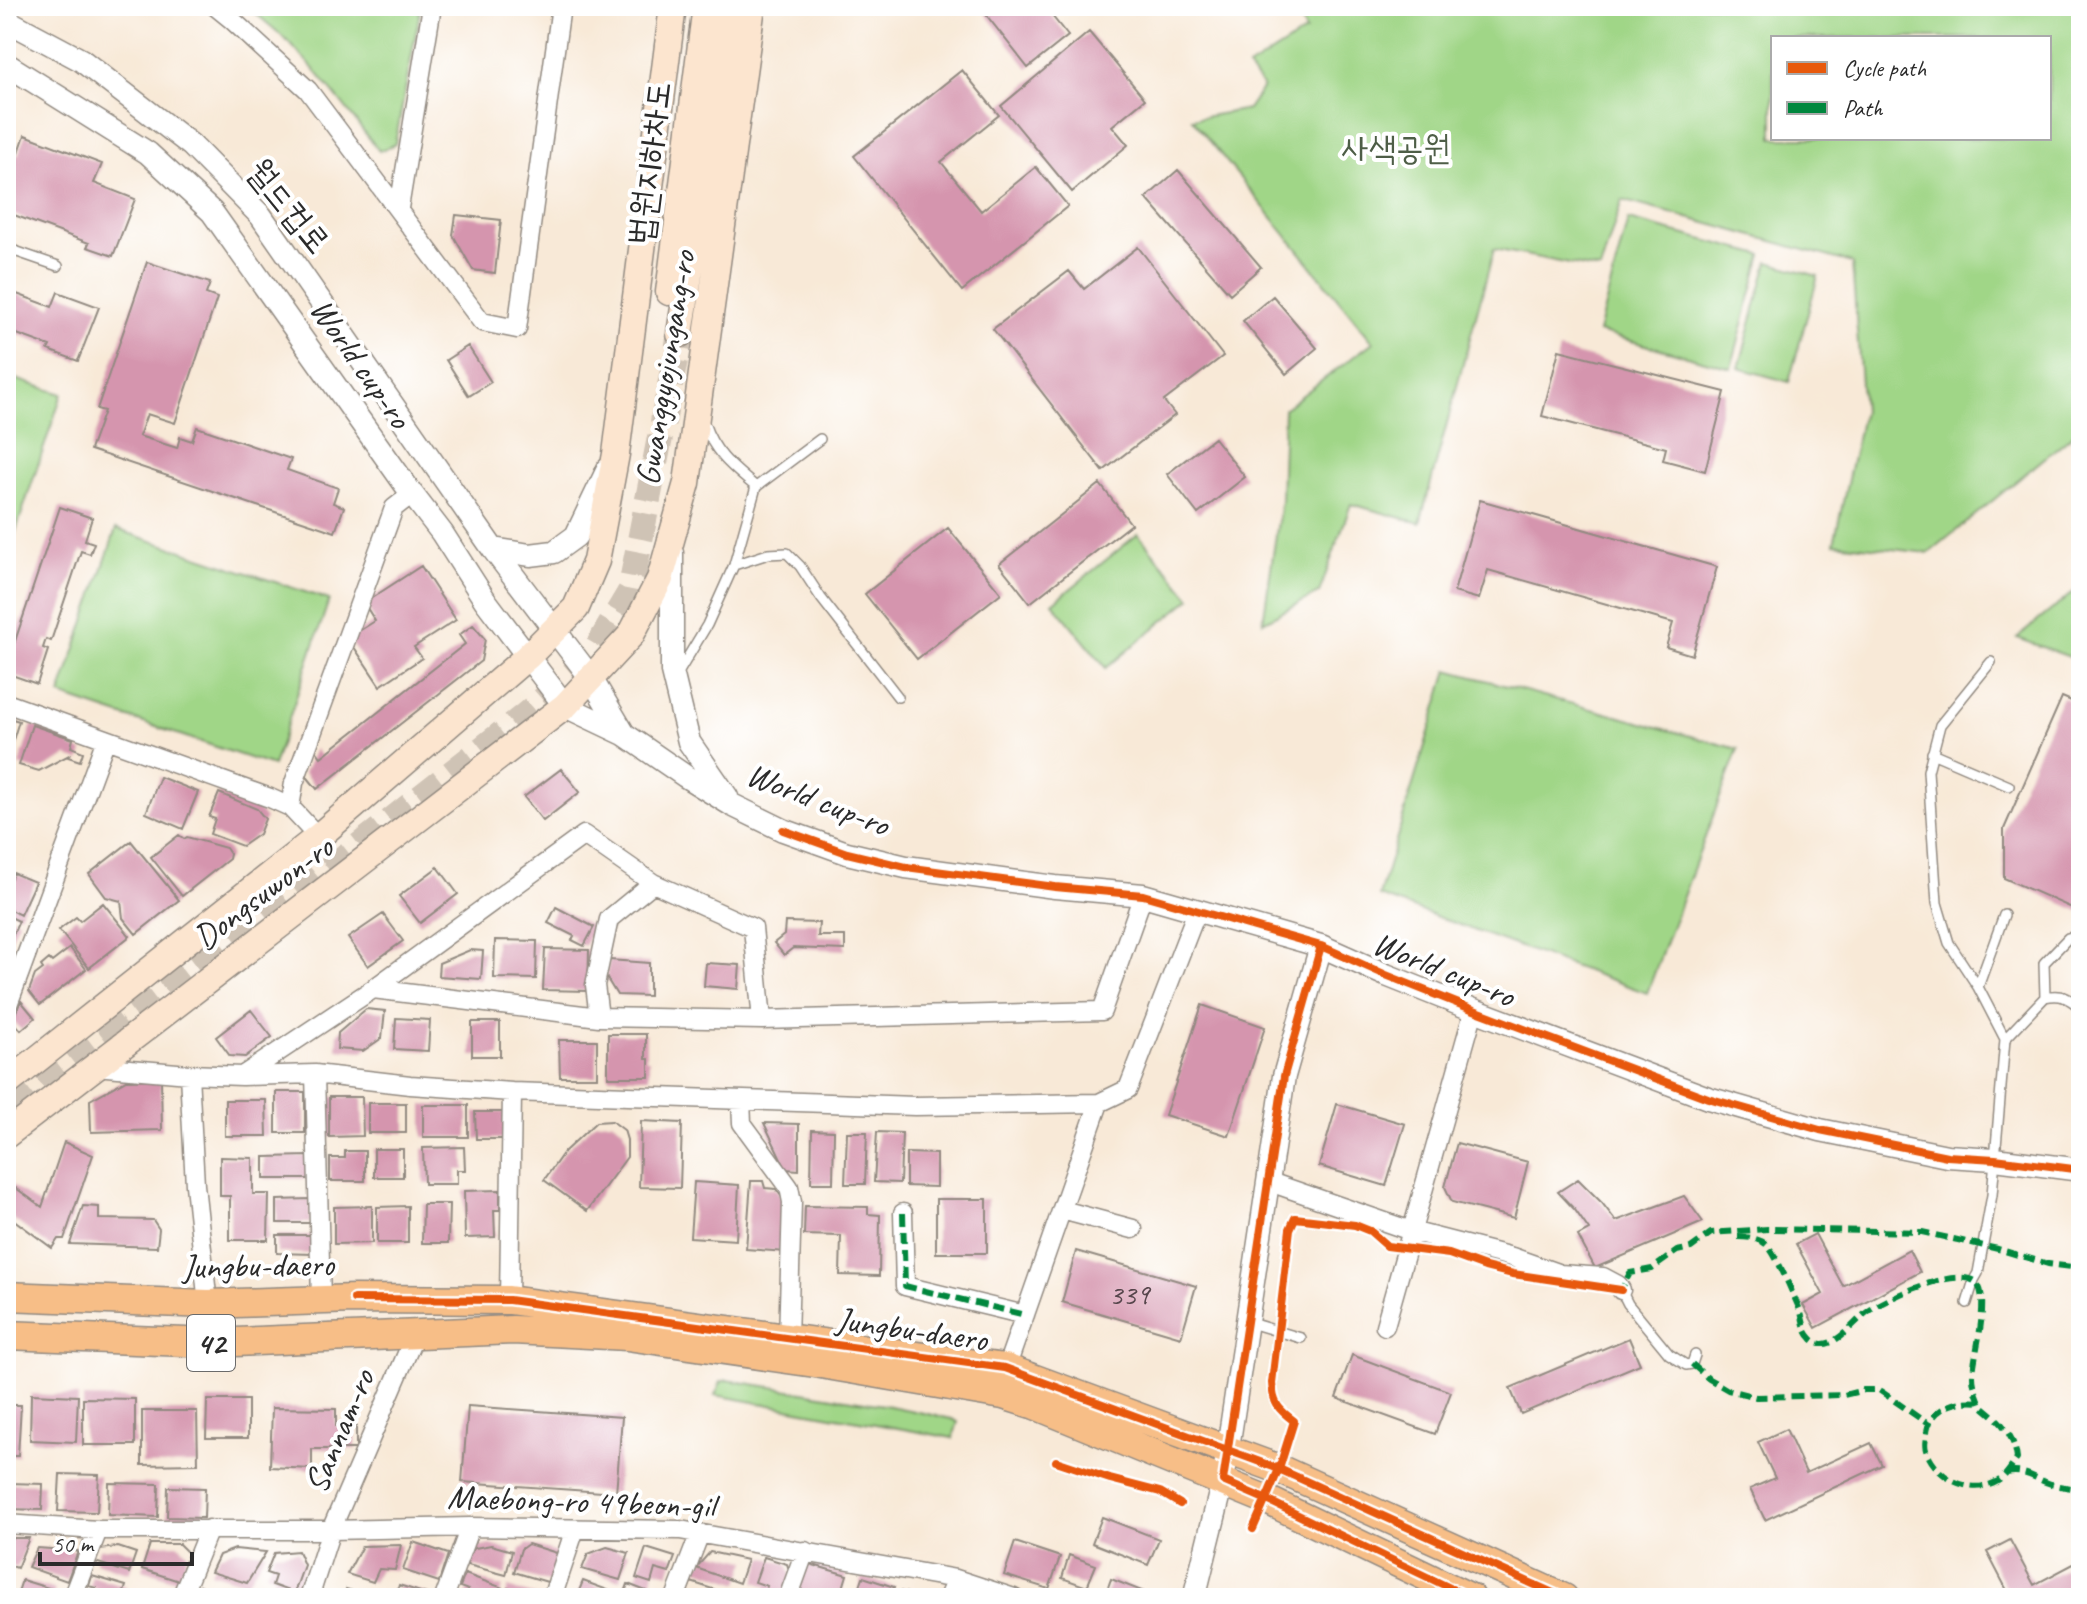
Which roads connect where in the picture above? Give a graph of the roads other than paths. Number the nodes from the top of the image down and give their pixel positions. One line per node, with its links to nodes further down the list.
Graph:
1 (215, 6): 10 (street)
2 (432, 6): 10 (street)
3 (561, 6): 10 (street)
4 (673, 6): 15 (main road, Gwanggyojungang-ro)
5 (706, 6): 6 (main road, 법원지하차도)
6 (730, 6)
7 (752, 6): 13 (main road, Gwanggyojungang-ro)
8 (6, 20): 19 (street, 월드컵로)
9 (6, 64): 17 (street, World cup-ro)
10 (399, 208)
11 (6, 248): 12 (lane)
12 (58, 266)
13 (698, 406): 16 (lane); 18 (main road, Gwanggyojungang-ro)
14 (820, 439): 16 (lane)
15 (616, 454): 19 (street); 21 (main road, Gwanggyojungang-ro)
16 (756, 487): 20 (lane)
17 (412, 494): 22 (street, World cup-ro); 34 (street)
18 (672, 536): 24 (main road, Gwanggyojungang-ro); 25 (street)
19 (493, 549): 21 (street, 월드컵로)
20 (734, 565): 25 (lane); 26 (lane)
21 (554, 630): 22 (main road, Gwanggyojungang-ro); 24 (street, 월드컵로)
22 (527, 657): 28 (street, World cup-ro); 35 (main road, Dongsuwon-ro)
23 (1991, 662): 31 (lane)
24 (591, 678): 28 (main road, Gwanggyojungang-ro); 30 (street, 월드컵로)
25 (675, 684): 33 (street)
26 (898, 697)
27 (6, 703): 29 (street)
28 (565, 706): 30 (street, World cup-ro); 51 (main road, Dongsuwon-ro)
29 (107, 733): 34 (street); 46 (street)
30 (624, 734): 33 (street, World cup-ro)
31 (1932, 753): 32 (lane); 42 (lane)
32 (2009, 786)
33 (732, 805): 37 (street, World cup-ro)
34 (290, 807): 35 (street)
35 (318, 837): 54 (main road, Dongsuwon-ro)
36 (653, 883): 43 (street); 48 (street); 49 (street)
37 (1143, 895): 38 (street, World cup-ro); 49 (street)
38 (1197, 911): 41 (street, World cup-ro); 58 (street)
39 (2004, 915): 42 (lane)
40 (2081, 936): 44 (lane)
41 (1321, 946): 47 (street, World cup-ro); 62 (street)
42 (1978, 987): 50 (lane)
43 (373, 989): 48 (street); 55 (street)
44 (2045, 997): 45 (lane); 50 (lane)
45 (2081, 1008)
46 (6, 1010)
47 (1474, 1010): 60 (street, World cup-ro); 66 (street)
48 (599, 1017): 49 (street)
49 (762, 1020)
50 (2005, 1039): 60 (lane)
51 (95, 1066): 52 (street); 59 (main road, Dongsuwon-ro)
52 (189, 1074): 55 (street); 72 (street)
53 (315, 1074): 55 (street); 56 (street); 69 (street)
54 (9, 1076)
55 (242, 1076)
56 (512, 1092): 57 (street); 70 (street)
57 (741, 1100): 58 (street); 79 (street)
58 (1099, 1103): 63 (street)
59 (6, 1135)
60 (1995, 1159): 61 (street, World cup-ro); 71 (lane)
61 (2081, 1170)
62 (1267, 1181): 66 (street); 74 (street)
63 (1062, 1210): 65 (street); 73 (street)
64 (903, 1213): 73 (street)
65 (1133, 1229)
66 (1411, 1231): 67 (street); 75 (street)
67 (1621, 1290): 80 (lane)
68 (6, 1296): 72 (main road, Jungbu-daero / 42)
69 (321, 1300): 70 (main road, Jungbu-daero / 42); 72 (main road, Jungbu-daero / 42)
70 (509, 1300): 79 (main road, Jungbu-daero / 42)
71 (1967, 1303)
72 (208, 1304)
73 (1025, 1315): 81 (street)
74 (1247, 1322): 78 (lane); 82 (street)
75 (1385, 1326)
76 (6, 1335): 77 (main road, Jungbu-daero / 42)
77 (415, 1335): 83 (main road, Jungbu-daero / 42); 91 (street, Sannam-ro)
78 (1301, 1338)
79 (788, 1339): 81 (main road, Jungbu-daero / 42)
80 (1695, 1355)
81 (1005, 1368): 82 (main road, Jungbu-daero / 42)
82 (1228, 1449): 83 (street); 84 (main road, Jungbu-daero / 42)
83 (1223, 1481): 89 (main road, Jungbu-daero / 42); 104 (street)
84 (1344, 1497): 89 (main road); 106 (main road, Jungbu-daero / 42)
85 (6, 1524): 90 (street, Maebong-ro 49beon-gil)
86 (470, 1527): 88 (street, Maebong-ro 49beon-gil); 91 (street, Maebong-ro 49beon-gil); 98 (street)
87 (209, 1529): 90 (street, Maebong-ro 49beon-gil); 91 (street, Maebong-ro 49beon-gil); 96 (street)
88 (575, 1529): 92 (street, Maebong-ro 49beon-gil); 99 (street)
89 (1328, 1529): 105 (main road, Jungbu-daero / 42)
90 (98, 1530): 95 (street)
91 (331, 1530): 97 (street, Sannam-ro)
92 (700, 1533): 93 (street, Maebong-ro 49beon-gil); 100 (street)
93 (805, 1551): 94 (street, Maebong-ro 49beon-gil); 101 (street)
94 (956, 1579): 102 (street); 103 (street, Maebong-ro 49beon-gil)
95 (72, 1598)
96 (181, 1598)
97 (309, 1598)
98 (444, 1598)
99 (552, 1598)
100 (675, 1598)
101 (788, 1598)
102 (948, 1598)
103 (1014, 1598)
104 (1194, 1598)
105 (1471, 1598)
106 (1564, 1598)

